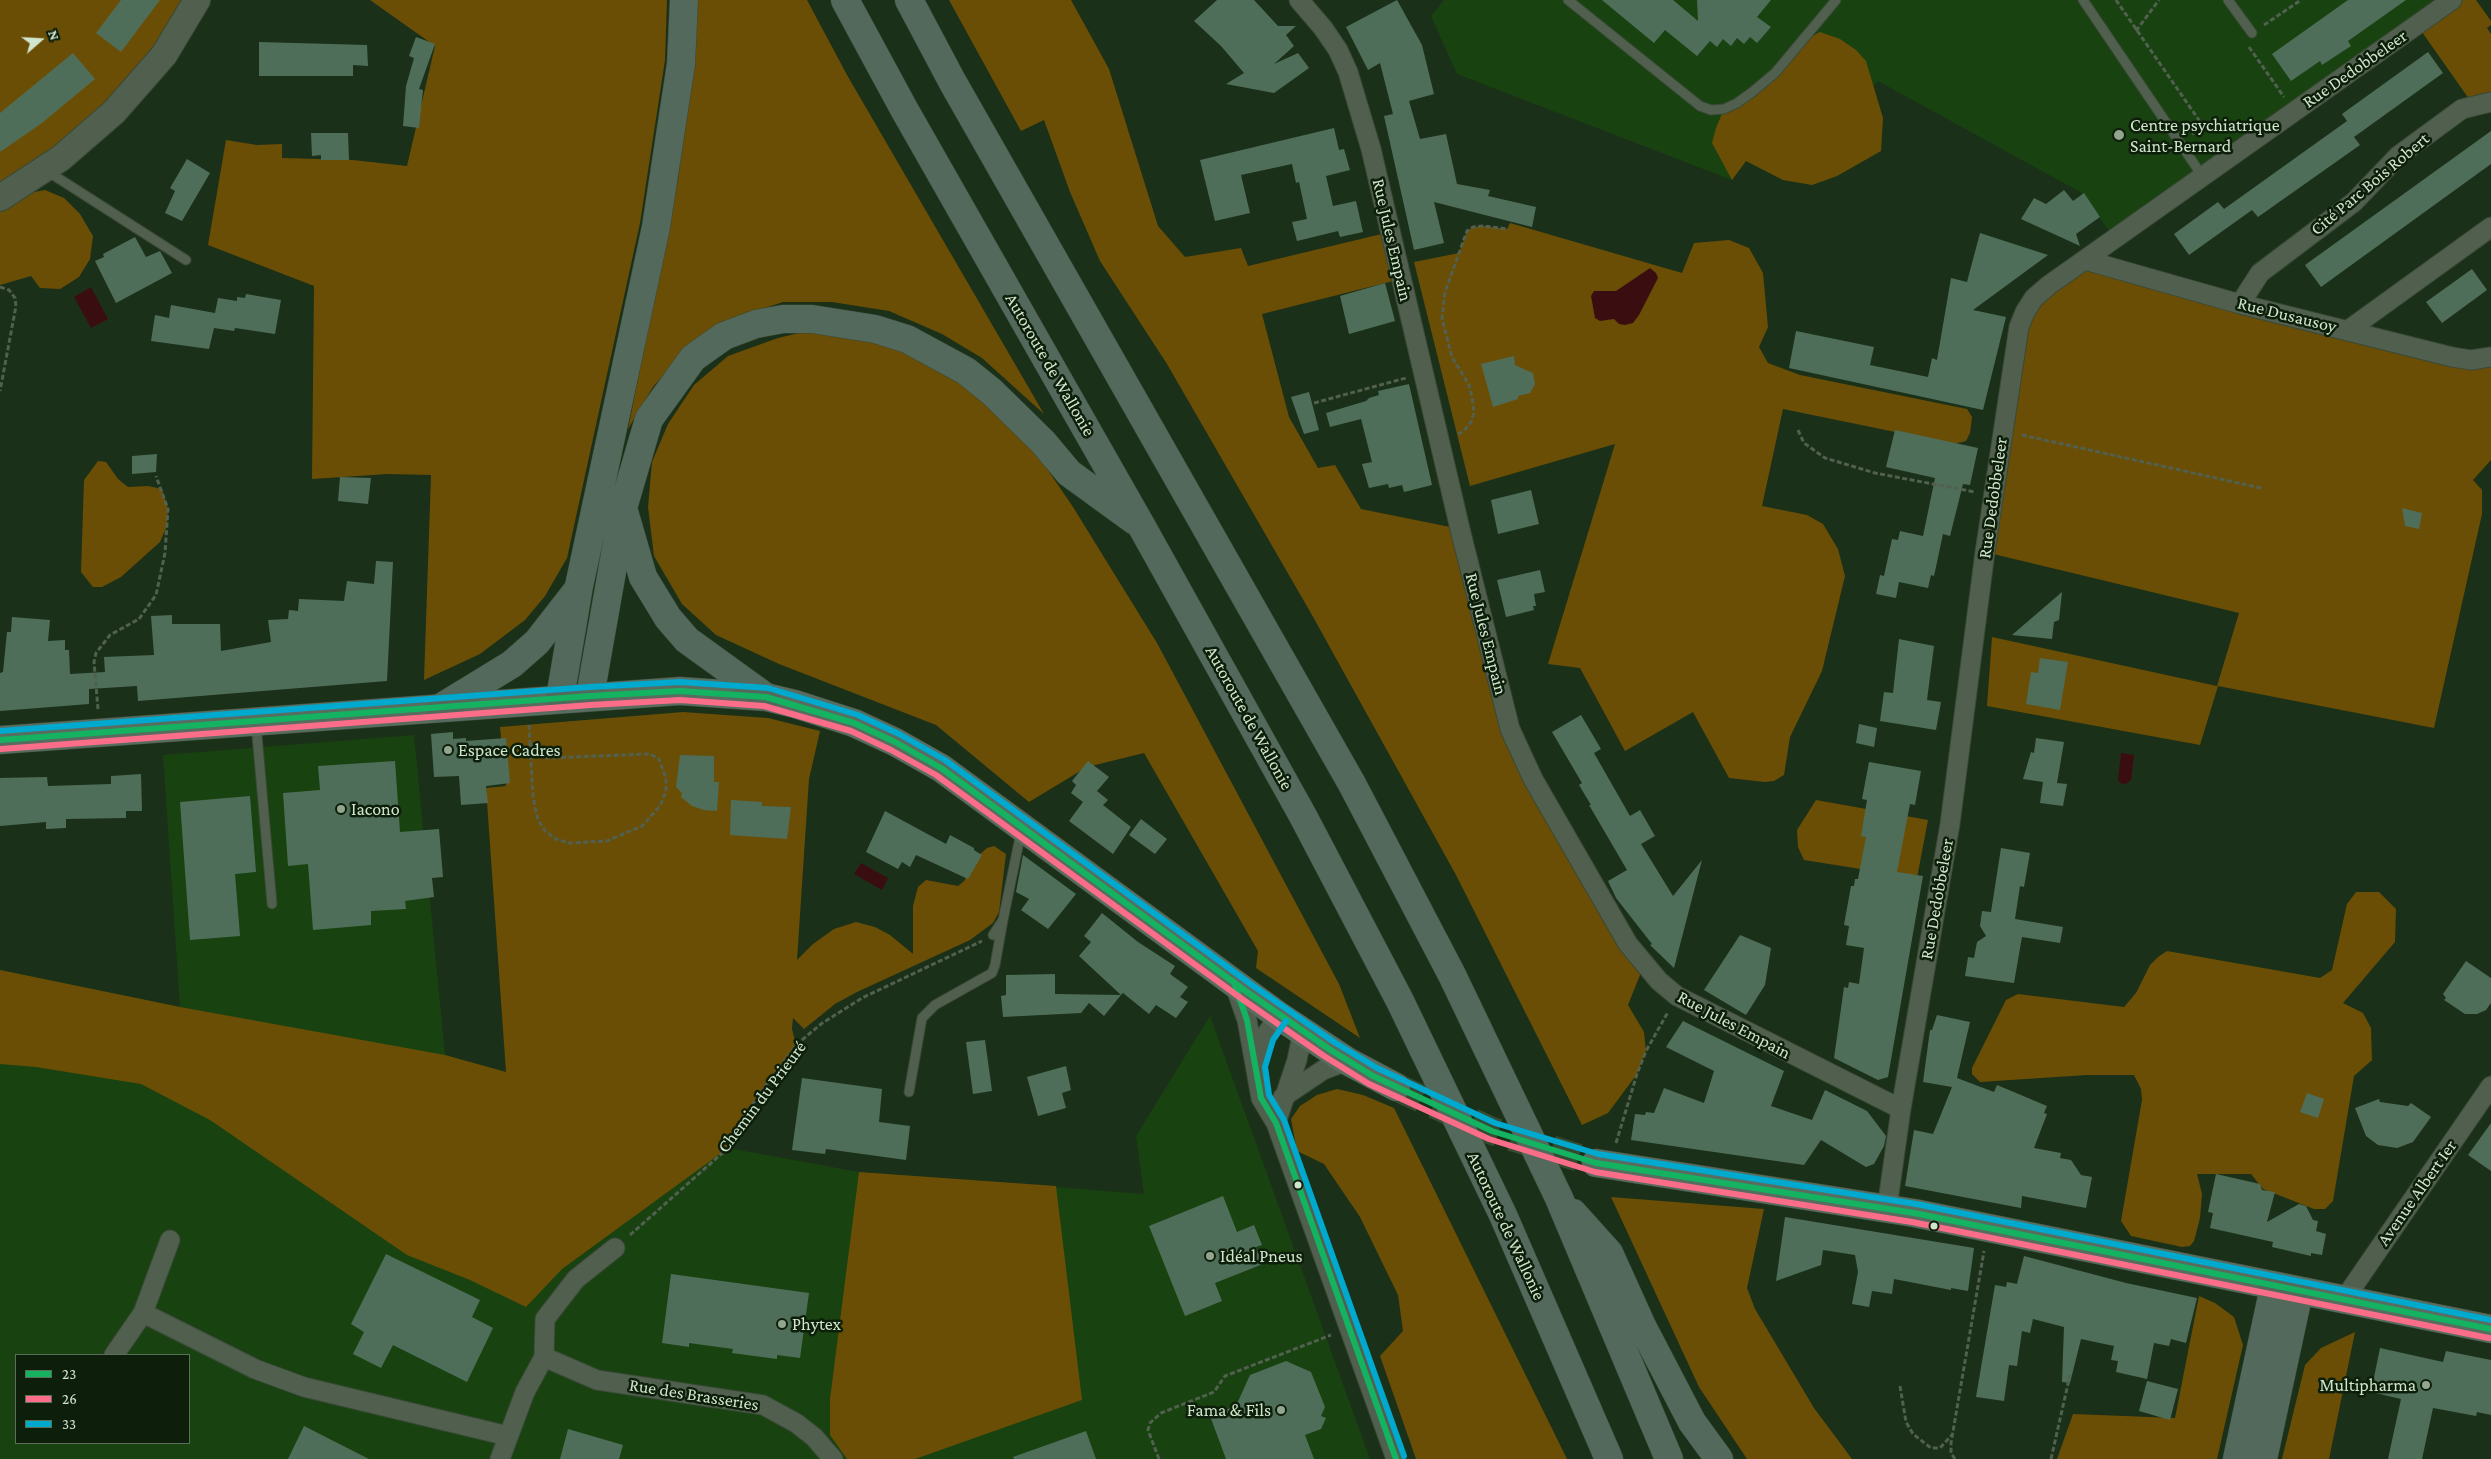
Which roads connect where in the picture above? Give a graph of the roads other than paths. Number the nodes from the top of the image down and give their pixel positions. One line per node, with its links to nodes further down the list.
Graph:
1 (197, 0): 13 (street)
2 (684, 0): 24 (highway)
3 (845, 0): 23 (highway, Autoroute de Wallonie)
4 (909, 0): 47 (highway)
5 (1299, 0): 44 (street, Rue Jules Empain)
6 (1568, 0): 7 (lane)
7 (1836, 0)
8 (2083, 0): 14 (lane)
9 (2228, 0): 11 (lane)
10 (2452, 0): 14 (street, Rue Dedobbeleer)
11 (2252, 33)
12 (2491, 102): 19 (street, Cité Parc Bois Robert)
13 (45, 169): 15 (street); 17 (lane)
14 (2203, 177): 18 (street, Rue Dedobbeleer)
15 (0, 198)
16 (2491, 226): 20 (street)
17 (186, 260)
18 (2085, 260): 19 (street, Rue Dusausoy); 44 (street, Rue Dedobbeleer)
19 (2240, 304): 20 (street, Rue Dusausoy)
20 (2347, 331): 21 (street, Rue Dusausoy)
21 (2491, 357)
22 (623, 508): 23 (highway); 25 (highway); 26 (highway)
23 (1142, 527): 61 (highway, Autoroute de Wallonie)
24 (579, 586): 27 (highway); 28 (highway)
25 (590, 696): 26 (main road); 27 (main road)
26 (766, 697): 31 (main road)
27 (560, 698): 28 (main road)
28 (440, 708): 29 (main road)
29 (256, 721): 30 (main road); 32 (lane)
30 (0, 740)
31 (1022, 826): 33 (lane); 35 (main road)
32 (272, 904)
33 (1003, 920): 34 (lane); 42 (lane)
34 (993, 935)
35 (1234, 982): 36 (main road); 39 (street)
36 (1279, 1016): 37 (main road); 39 (street)
37 (1303, 1031): 38 (main road); 43 (street)
38 (1347, 1061): 41 (main road); 43 (street)
39 (1256, 1066): 45 (street)
40 (2491, 1086): 52 (street, Avenue Albert Ier)
41 (1396, 1087)
42 (909, 1092)
43 (1283, 1097): 45 (street)
44 (1901, 1110): 48 (street, Rue Dedobbeleer)
45 (1276, 1123): 60 (street)
46 (1603, 1164): 48 (main road)
47 (1559, 1198): 62 (highway); 63 (highway)
48 (1887, 1208): 51 (main road)
49 (170, 1240): 53 (street)
50 (615, 1248): 56 (street)
51 (2286, 1289): 52 (main road); 64 (highway); 65 (highway)
52 (2343, 1300): 54 (main road)
53 (143, 1313): 55 (street); 57 (street)
54 (2491, 1329)
55 (115, 1354)
56 (544, 1357): 57 (street); 59 (street, Rue des Brasseries)
57 (508, 1436): 58 (street)
58 (500, 1459)
59 (833, 1459)
60 (1396, 1459)
61 (1609, 1459)
62 (1669, 1459)
63 (1719, 1459)
64 (2238, 1459)
65 (2263, 1459)

